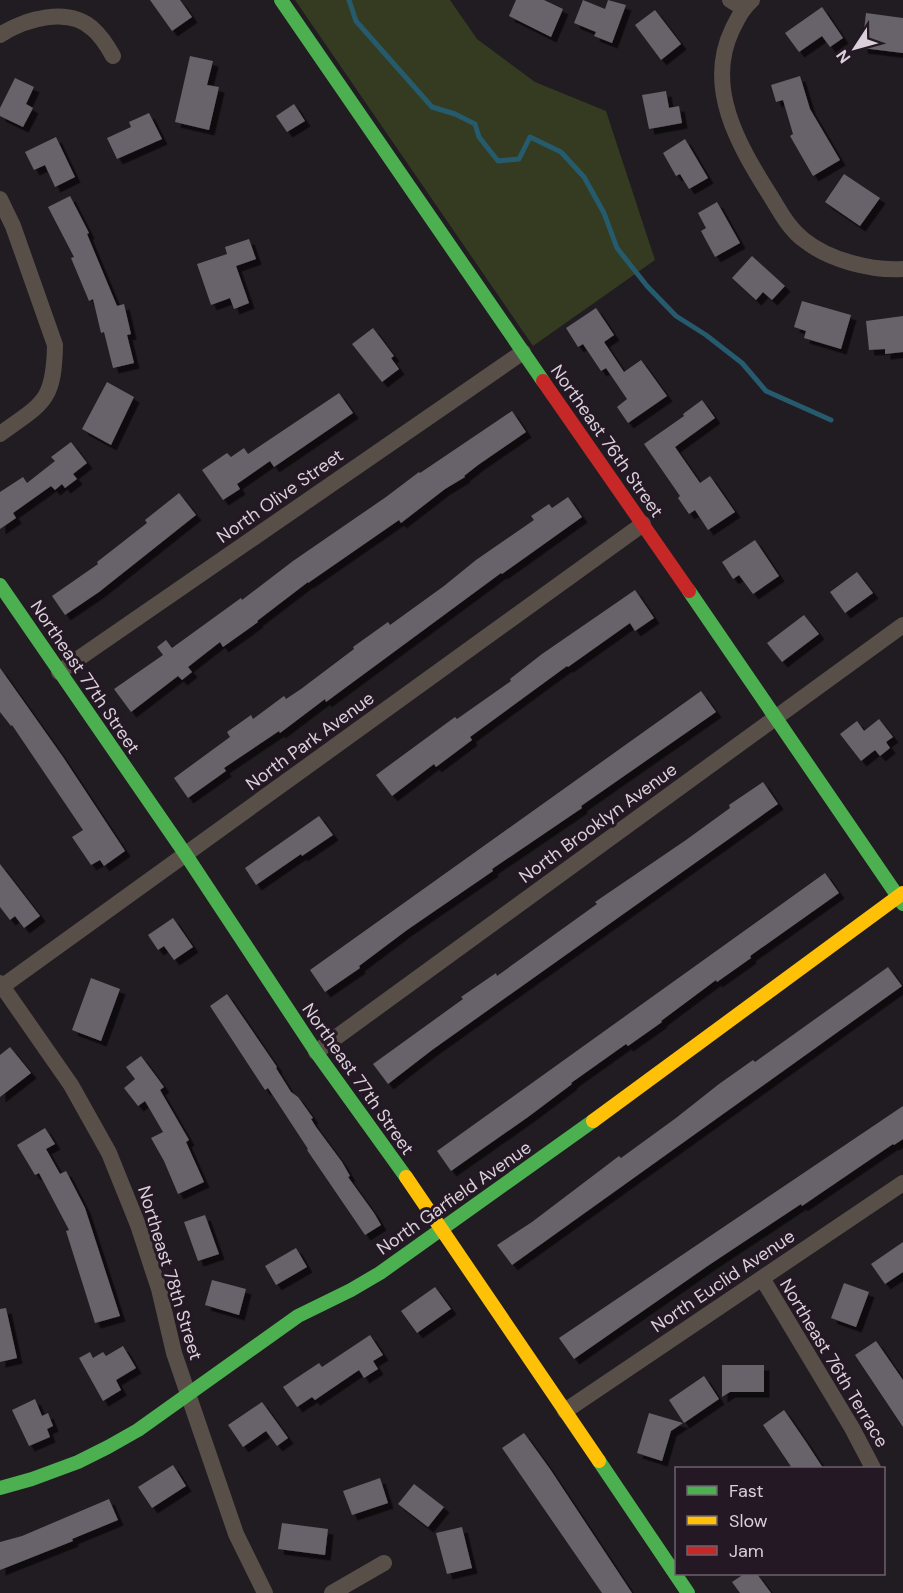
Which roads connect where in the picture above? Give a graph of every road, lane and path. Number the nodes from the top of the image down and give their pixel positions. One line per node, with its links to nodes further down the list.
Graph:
1 (281, 0): 7 (street, Northeast 76th Street)
2 (741, 3): 6 (street)
3 (0, 35): 4 (street)
4 (112, 56)
5 (0, 200): 8 (street)
6 (903, 269)
7 (523, 352): 9 (street, Northeast 76th Street); 12 (street, North Olive Street)
8 (0, 434)
9 (643, 524): 13 (street, Northeast 76th Street); 14 (street, North Park Avenue)
10 (0, 585): 12 (street, Northeast 77th Street)
11 (903, 625): 13 (street, North Brooklyn Avenue)
12 (59, 672): 14 (street, Northeast 77th Street)
13 (774, 719): 15 (street, Northeast 76th Street); 17 (street, North Brooklyn Avenue)
14 (186, 855): 16 (street, North Park Avenue); 17 (street, Northeast 77th Street)
15 (901, 898): 19 (street, North Garfield Avenue)
16 (1, 986): 21 (street, Northeast 78th Street)
17 (316, 1052): 19 (street, Northeast 77th Street)
18 (903, 1183): 20 (street, North Euclid Avenue)
19 (442, 1229): 21 (street, North Garfield Avenue); 22 (street, Northeast 77th Street)
20 (762, 1278): 22 (street, North Euclid Avenue); 23 (street, Northeast 76th Terrace)
21 (188, 1395): 24 (street, North Garfield Avenue); 28 (street, Northeast 78th Street)
22 (565, 1411): 26 (street, Northeast 77th Street)
23 (872, 1467)
24 (0, 1488)
25 (384, 1563): 29 (street)
26 (675, 1574)
27 (676, 1575): 30 (street, Northeast 77th Street)
28 (265, 1593)
29 (332, 1593)
30 (688, 1593)

